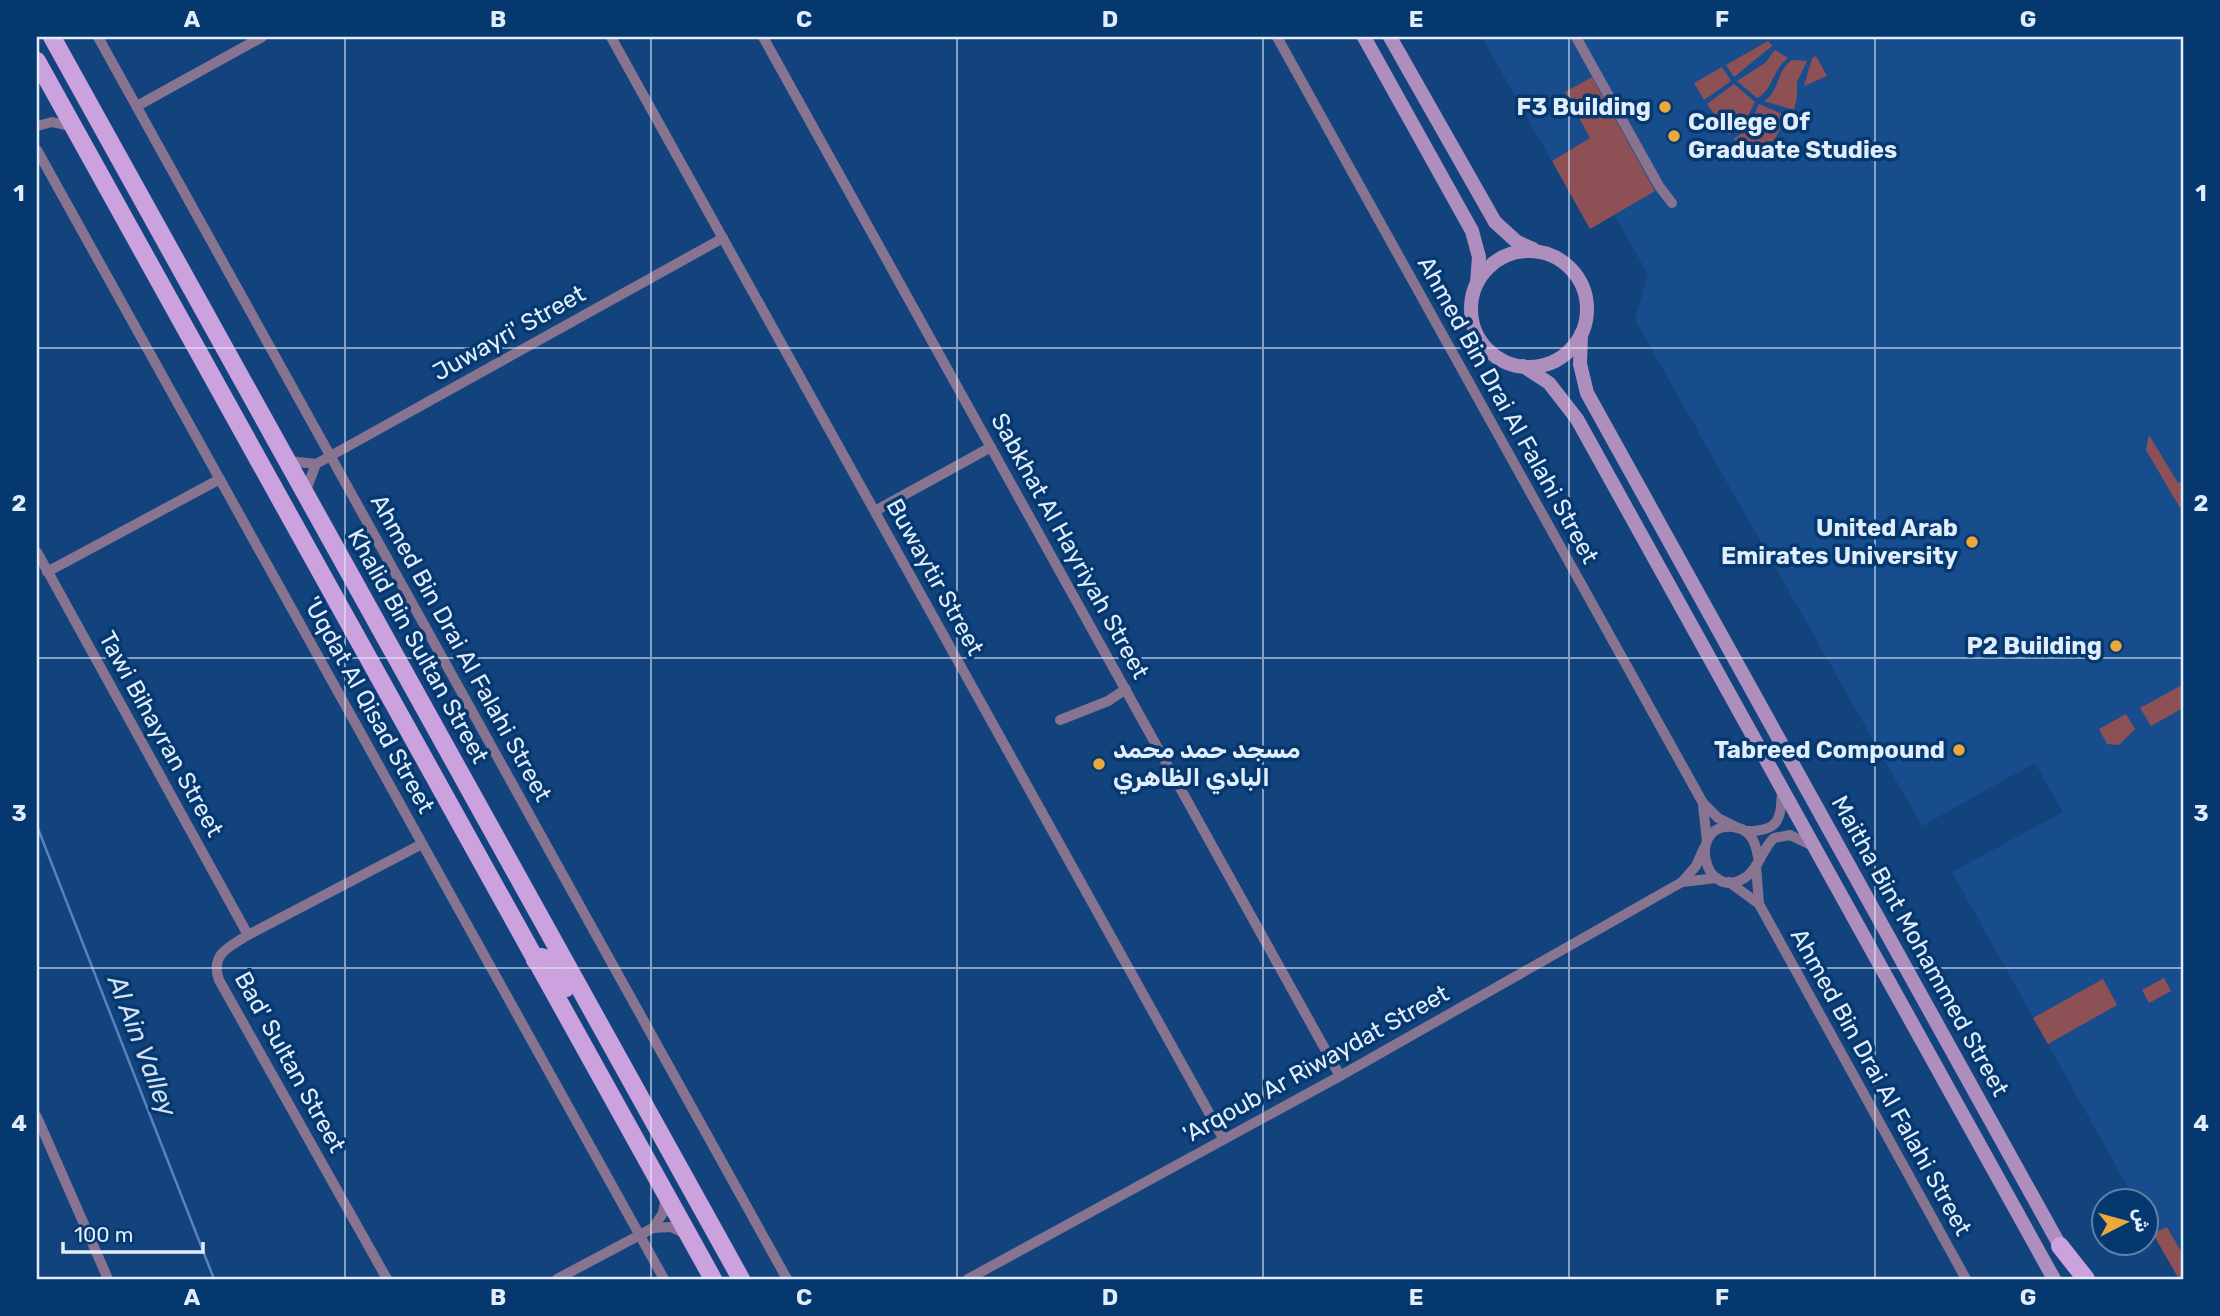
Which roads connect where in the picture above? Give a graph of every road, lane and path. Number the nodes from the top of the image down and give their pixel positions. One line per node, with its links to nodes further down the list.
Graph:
1 (52, 37): 24 (main road, Khalid Bin Sultan Street)
2 (97, 37): 12 (street, Ahmed Bin Drai Al Falahi Street)
3 (262, 37): 12 (street)
4 (611, 37): 17 (street, Buwaytir Street)
5 (764, 37): 22 (street, Sabkhat Al Hayriyah Street)
6 (1277, 37): 34 (street, Ahmed Bin Drai Al Falahi Street)
7 (1364, 37): 19 (main road)
8 (1390, 37): 18 (main road)
9 (1576, 37): 16 (street)
10 (37, 61): 11 (main road, Khalid Bin Sultan Street)
11 (54, 93): 13 (street); 14 (main road, Khalid Bin Sultan Street)
12 (137, 106): 23 (street, Ahmed Bin Drai Al Falahi Street)
13 (41, 124): 14 (street)
14 (73, 127): 44 (main road, Khalid Bin Sultan Street)
15 (37, 150): 26 (street, 'Uqdat Al Qisad Street)
16 (1672, 203)
17 (723, 238): 23 (street, Juwayri' Street); 28 (street, Buwaytir Street)
18 (1544, 253): 19 (main road); 20 (main road)
19 (1477, 284): 21 (main road)
20 (1581, 334): 21 (main road); 54 (main road, Maitha Bint Mohammed Street)
21 (1523, 366): 33 (main road, Maitha Bint Mohammed Street)
22 (991, 447): 28 (street); 31 (street, Sabkhat Al Hayriyah Street)
23 (330, 456): 25 (street, Juwayri' Street); 61 (street, Ahmed Bin Drai Al Falahi Street)
24 (287, 460): 25 (street); 27 (main road, Khalid Bin Sultan Street)
25 (316, 464): 27 (street)
26 (220, 479): 30 (street); 36 (street, 'Uqdat Al Qisad Street)
27 (304, 493): 45 (main road, Khalid Bin Sultan Street)
28 (875, 512): 48 (street, Buwaytir Street)
29 (37, 552): 30 (street, Tawi Bihayran Street)
30 (47, 572): 43 (street, Tawi Bihayran Street)
31 (1125, 689): 32 (street); 46 (street, Sabkhat Al Hayriyah Street)
32 (1060, 720)
33 (1782, 789): 35 (street); 38 (main road, Maitha Bint Mohammed Street)
34 (1703, 803): 35 (street, Ahmed Bin Drai Al Falahi Street); 37 (street, Ahmed Bin Drai Al Falahi Street)
35 (1742, 830): 37 (street); 39 (street)
36 (422, 844): 43 (street, Bad' Sultan Street); 52 (street, 'Uqdat Al Qisad Street)
37 (1706, 844): 40 (street); 41 (street, 'Arqoub Ar Riwaydat Street)
38 (1813, 846): 39 (street); 64 (main road, Maitha Bint Mohammed Street)
39 (1757, 861): 40 (street); 42 (street, Ahmed Bin Drai Al Falahi Street)
40 (1723, 880): 41 (street, 'Arqoub Ar Riwaydat Street); 42 (street, Ahmed Bin Drai Al Falahi Street)
41 (1682, 882): 46 (street, 'Arqoub Ar Riwaydat Street)
42 (1759, 904): 63 (street, Ahmed Bin Drai Al Falahi Street)
43 (248, 935): 56 (street, Bad' Sultan Street)
44 (535, 960): 45 (main road); 50 (main road, Khalid Bin Sultan Street)
45 (626, 1073): 60 (main road, Khalid Bin Sultan Street)
46 (1340, 1076): 48 (street, 'Arqoub Ar Riwaydat Street)
47 (37, 1117): 49 (street)
48 (1223, 1138): 62 (street, 'Arqoub Ar Riwaydat Street)
49 (41, 1140): 55 (street)
50 (666, 1196): 51 (street); 53 (main road, Khalid Bin Sultan Street)
51 (653, 1227): 52 (street); 53 (street)
52 (639, 1235): 57 (street); 58 (street, 'Uqdat Al Qisad Street)
53 (688, 1235): 59 (main road, Khalid Bin Sultan Street)
54 (2060, 1246): 65 (main road, Maitha Bint Mohammed Street); 66 (main road)
55 (108, 1279)
56 (387, 1279)
57 (557, 1279)
58 (664, 1279)
59 (713, 1279)
60 (741, 1279)
61 (787, 1279)
62 (968, 1279)
63 (1966, 1279)
64 (2054, 1279)
65 (2078, 1279)
66 (2086, 1279)

